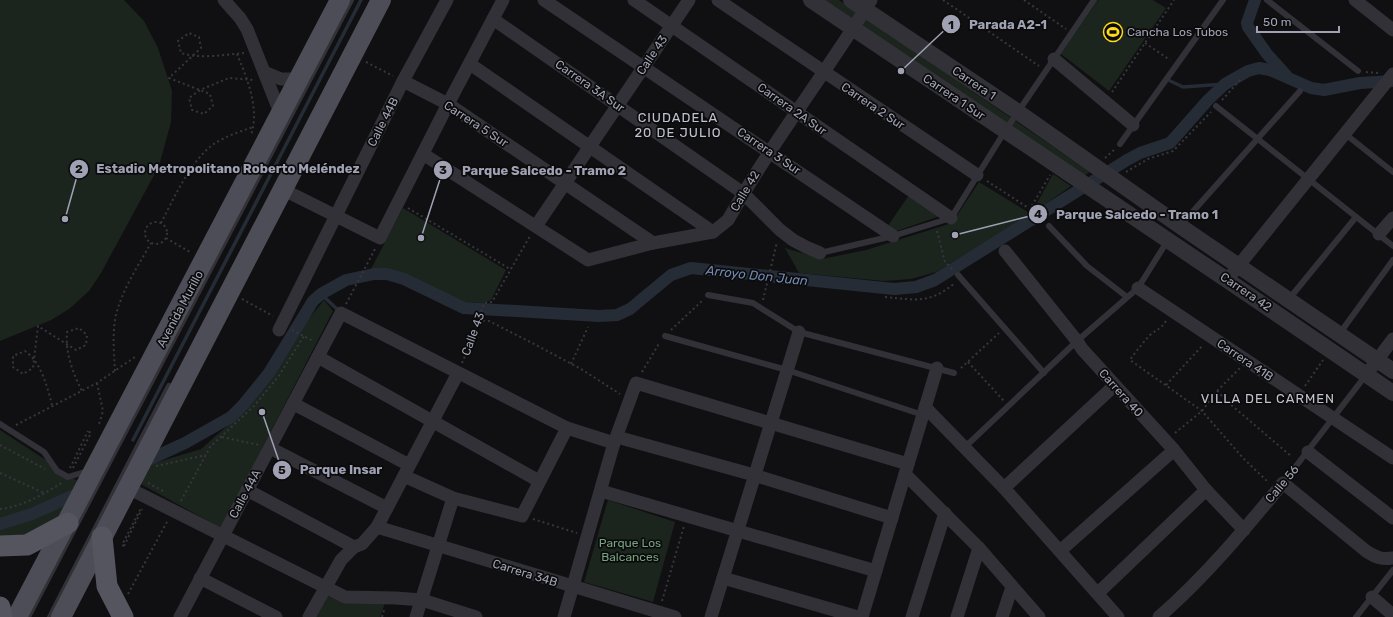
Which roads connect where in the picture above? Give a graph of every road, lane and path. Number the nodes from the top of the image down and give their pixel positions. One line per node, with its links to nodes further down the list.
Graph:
1 (224, 0): 27 (street)
2 (340, 0): 41 (main road, Avenida Murillo)
3 (351, 0): 222 (lane)
4 (381, 0): 29 (main road)
5 (447, 0): 42 (street, Calle 44B)
6 (503, 0): 21 (street)
7 (544, 0): 33 (street, Carrera 3 Sur)
8 (634, 0): 22 (street, Carrera 2A Sur)
9 (689, 0): 22 (street, Calle 43)
10 (718, 0): 36 (street, Carrera 2 Sur)
11 (811, 0): 23 (street, Carrera 1 Sur)
12 (852, 0): 20 (street, Carrera 1)
13 (943, 0): 34 (path)
14 (1024, 0): 25 (path)
15 (1094, 0): 25 (lane)
16 (1174, 0): 26 (path)
17 (1223, 0): 32 (lane)
18 (1267, 0): 35 (lane)
19 (1356, 0): 24 (street)
20 (868, 5): 23 (street, Calle 42); 49 (street, Carrera 1)
21 (493, 19): 31 (street); 46 (street, Carrera 3A Sur)
22 (672, 26): 33 (street, Calle 43); 48 (street, Carrera 2A Sur)
23 (853, 28): 36 (street, Calle 42); 53 (street, Carrera 1 Sur)
24 (1393, 30)
25 (1072, 33): 30 (lane)
26 (1145, 43): 32 (path); 44 (path)
27 (257, 52): 28 (path); 38 (street)
28 (237, 54): 40 (path); 40 (path)
29 (353, 55): 42 (path); 68 (main road)
30 (1054, 58): 34 (lane); 44 (street)
31 (470, 64): 45 (street); 58 (street)
32 (1177, 64): 51 (lane)
33 (644, 66): 46 (street, Calle 43); 59 (street, Carrera 3 Sur)
34 (1046, 71): 49 (lane)
35 (1358, 71): 37 (path)
36 (824, 72): 48 (street, Calle 42); 64 (street, Carrera 2 Sur)
37 (1393, 74): 54 (street)
38 (266, 76): 40 (path); 41 (street); 50 (street)
39 (1242, 78): 47 (path)
40 (247, 79): 52 (path)
41 (300, 79): 50 (main road, Avenida Murillo)
42 (403, 81): 45 (street, Carrera 5 Sur); 72 (street, Calle 44B)
43 (1300, 91): 55 (lane)
44 (1106, 101): 51 (street)
45 (448, 104): 60 (street); 67 (street, Carrera 5 Sur)
46 (618, 106): 58 (street, Calle 43); 69 (street, Carrera 3A Sur)
47 (1216, 106): 55 (lane); 66 (path)
48 (795, 111): 59 (street, Calle 42); 74 (street, Carrera 2A Sur)
49 (1018, 112): 53 (lane); 62 (street, Carrera 1)
50 (281, 115): 167 (main road, Avenida Murillo)
51 (1134, 125): 57 (lane)
52 (254, 126): 56 (path); 77 (path)
53 (1005, 131): 61 (street, Carrera 1 Sur); 64 (lane)
54 (1344, 133): 63 (lane); 65 (street)
55 (1258, 139): 65 (lane); 80 (lane)
56 (248, 141)
57 (1120, 144): 62 (path)
58 (590, 147): 67 (street, Calle 43); 82 (street)
59 (770, 151): 69 (street, Calle 42); 84 (street, Carrera 3 Sur)
60 (423, 154): 71 (street); 78 (street)
61 (1056, 166): 64 (path); 70 (street, Carrera 1 Sur)
62 (1095, 167): 66 (street, Carrera 1)
63 (1393, 172)
64 (977, 175): 74 (lane)
65 (1307, 178): 73 (lane); 96 (street)
66 (1114, 180): 80 (street, Carrera 42)
67 (565, 183): 78 (street, Calle 43); 89 (street, Carrera 5 Sur)
68 (284, 190): 72 (street); 101 (main road)
69 (743, 192): 81 (street, Carrera 3A Sur); 82 (street, Calle 42)
70 (1097, 194): 87 (street, Carrera 42)
71 (398, 202): 86 (street); 97 (path)
72 (336, 216): 86 (street); 110 (street, Calle 44B)
73 (1356, 217): 83 (lane); 105 (lane)
74 (952, 218): 76 (lane)
75 (1393, 218): 83 (street)
76 (935, 222): 84 (lane); 95 (path)
77 (161, 223): 85 (path); 88 (path)
78 (536, 226): 89 (street, Calle 42); 97 (path, Calle 43)
79 (1049, 226): 104 (lane)
80 (1180, 226): 96 (street, Carrera 42)
81 (780, 230): 92 (street, Carrera 3A Sur); 106 (path)
82 (713, 232): 89 (street, Calle 42)
83 (1379, 234): 90 (lane)
84 (893, 236): 92 (lane)
85 (166, 238): 88 (path); 93 (path)
86 (380, 238): 108 (path)
87 (1168, 240): 99 (street, Carrera 42); 100 (lane)
88 (151, 243): 130 (path)
89 (653, 243)
90 (1393, 246)
91 (1005, 251): 120 (street, Carrera 40)
92 (820, 253)
93 (186, 259)
94 (1393, 260): 115 (lane)
95 (945, 262)
96 (1238, 266): 99 (street); 105 (street, Carrera 42)
97 (511, 270): 109 (path, Calle 43)
98 (959, 277): 103 (path); 112 (lane)
99 (1227, 280): 121 (street, Carrera 42)
100 (1138, 288): 104 (lane); 107 (street, Carrera 41B)
101 (230, 292): 110 (path); 169 (main road)
102 (708, 295): 106 (lane)
103 (885, 297)
104 (1128, 297): 120 (lane)
105 (1288, 301): 115 (street, Carrera 42)
106 (761, 307): 113 (lane)
107 (1173, 312): 118 (street, Carrera 41B); 138 (path)
108 (341, 313): 123 (street, Calle 44A); 132 (street)
109 (478, 319): 127 (path); 132 (path, Calle 43)
110 (283, 326): 114 (path)
111 (588, 328): 127 (path)
112 (1004, 329): 126 (path); 134 (lane)
113 (799, 332): 128 (lane); 129 (street)
114 (301, 334)
115 (1339, 335): 125 (street, Carrera 42)
116 (304, 336): 157 (path)
117 (665, 336): 129 (lane)
118 (1209, 336): 124 (street, Carrera 41B); 138 (path)
119 (1393, 340): 125 (street, Calle 56)
120 (1077, 341): 134 (lane); 139 (street, Carrera 40)
121 (1329, 350): 135 (street, Carrera 42); 143 (path)
122 (138, 351): 130 (path)
123 (318, 357): 145 (street, Calle 44A); 151 (street)
124 (1247, 361): 140 (path); 143 (street, Carrera 41B)
125 (1377, 361): 131 (street, Carrera 42); 135 (street, Calle 56)
126 (968, 362): 133 (path); 147 (path)
127 (571, 364): 144 (path)
128 (937, 368): 133 (lane); 148 (street)
129 (787, 370): 148 (lane); 152 (street)
130 (115, 371): 137 (path)
131 (1393, 371)
132 (458, 373): 151 (street); 156 (street)
133 (954, 373)
134 (1044, 373): 147 (lane)
135 (1366, 375): 142 (street, Carrera 42); 150 (lane, Calle 56)
136 (173, 379): 223 (lane)
137 (97, 383): 141 (path); 154 (path)
138 (1166, 385): 149 (path)
139 (1114, 386): 159 (street, Carrera 40); 177 (street)
140 (1217, 391): 149 (path); 166 (path)
141 (82, 392): 146 (path); 146 (path)
142 (1393, 393)
143 (1299, 396): 150 (street, Carrera 41B)
144 (629, 400): 152 (street); 158 (street)
145 (294, 404): 161 (street, Calle 44A); 170 (street)
146 (52, 405): 155 (path)
147 (1009, 406): 160 (lane)
148 (924, 411): 160 (street); 168 (street)
149 (1202, 411): 159 (path); 175 (path)
150 (1334, 419): 163 (lane, Calle 56); 165 (street, Carrera 41B)
151 (433, 421): 170 (street); 174 (street)
152 (771, 423): 168 (street); 172 (street)
153 (0, 424): 155 (lane)
154 (99, 427)
155 (9, 428): 167 (lane)
156 (567, 428): 158 (street); 174 (street)
157 (222, 436): 161 (path); 164 (path)
158 (615, 440): 172 (street); 180 (street)
159 (1165, 441): 162 (street, Carrera 40)
160 (965, 447): 177 (street)
161 (270, 448): 178 (street, Calle 44A); 185 (street)
162 (1174, 450): 179 (street, Carrera 40); 204 (street)
163 (1308, 452): 166 (lane, Calle 56); 191 (street)
164 (206, 455): 169 (path); 184 (path)
165 (1393, 458)
166 (1300, 463): 175 (lane, Calle 56)
167 (97, 467): 192 (main road, Avenida Murillo)
168 (906, 469): 187 (street); 190 (street)
169 (138, 470): 176 (main road)
170 (407, 471): 182 (street); 185 (street)
171 (0, 473): 181 (path)
172 (754, 476): 190 (street); 194 (street)
173 (67, 480): 181 (path)
174 (539, 481): 188 (street)
175 (1280, 487): 195 (street, Calle 56); 205 (street)
176 (128, 488): 184 (street); 197 (main road)
177 (1004, 488): 204 (street)
178 (247, 490): 196 (street, Calle 44A); 202 (street)
179 (1206, 490): 195 (street, Carrera 40); 213 (street)
180 (601, 491): 189 (street); 198 (street)
181 (45, 493): 186 (path)
182 (453, 498): 188 (street); 201 (street)
183 (143, 504): 200 (path)
184 (177, 506): 196 (street); 217 (path)
185 (387, 508): 193 (street)
186 (0, 509)
187 (944, 512): 203 (street); 235 (street)
188 (522, 516): 198 (path)
189 (687, 516): 194 (street); 218 (path)
190 (892, 518): 207 (street)
191 (1393, 518)
192 (68, 523): 199 (highway); 221 (main road, Avenida Murillo)
193 (377, 527): 201 (street, Carrera 34B); 202 (street)
194 (738, 530): 207 (street); 209 (street)
195 (1244, 530): 240 (street, Calle 56)
196 (223, 535): 208 (street, Calle 44A); 212 (street)
197 (102, 537): 217 (highway); 224 (main road)
198 (588, 537): 210 (street)
199 (0, 546)
200 (124, 546)
201 (439, 546): 210 (street, Carrera 34B); 215 (street)
202 (354, 547): 212 (street)
203 (979, 548): 211 (street); 236 (street)
204 (1060, 551): 213 (street)
205 (1393, 558)
206 (1393, 570): 214 (lane)
207 (876, 571): 234 (street)
208 (200, 578): 225 (street, Calle 44A); 226 (street)
209 (723, 578): 232 (street); 233 (street)
210 (573, 587): 218 (street, Carrera 34B); 230 (street)
211 (1012, 587): 237 (street); 238 (street)
212 (325, 588): 215 (street); 227 (street)
213 (1098, 593): 239 (street)
214 (1372, 597): 219 (street); 241 (lane)
215 (422, 600): 228 (street); 229 (street)
216 (0, 607): 220 (highway)
217 (125, 607)
218 (659, 612): 231 (street, Carrera 34B)
219 (1393, 615)
220 (2, 617)
221 (17, 617)
222 (28, 617)
223 (50, 617)
224 (61, 617)
225 (180, 617)
226 (276, 617)
227 (309, 617)
228 (416, 617)
229 (476, 617)
230 (564, 617)
231 (674, 617)
232 (711, 617)
233 (858, 617)
234 (862, 617)
235 (912, 617)
236 (958, 617)
237 (1002, 617)
238 (1039, 617)
239 (1118, 617)
240 (1159, 617)
241 (1356, 617)

